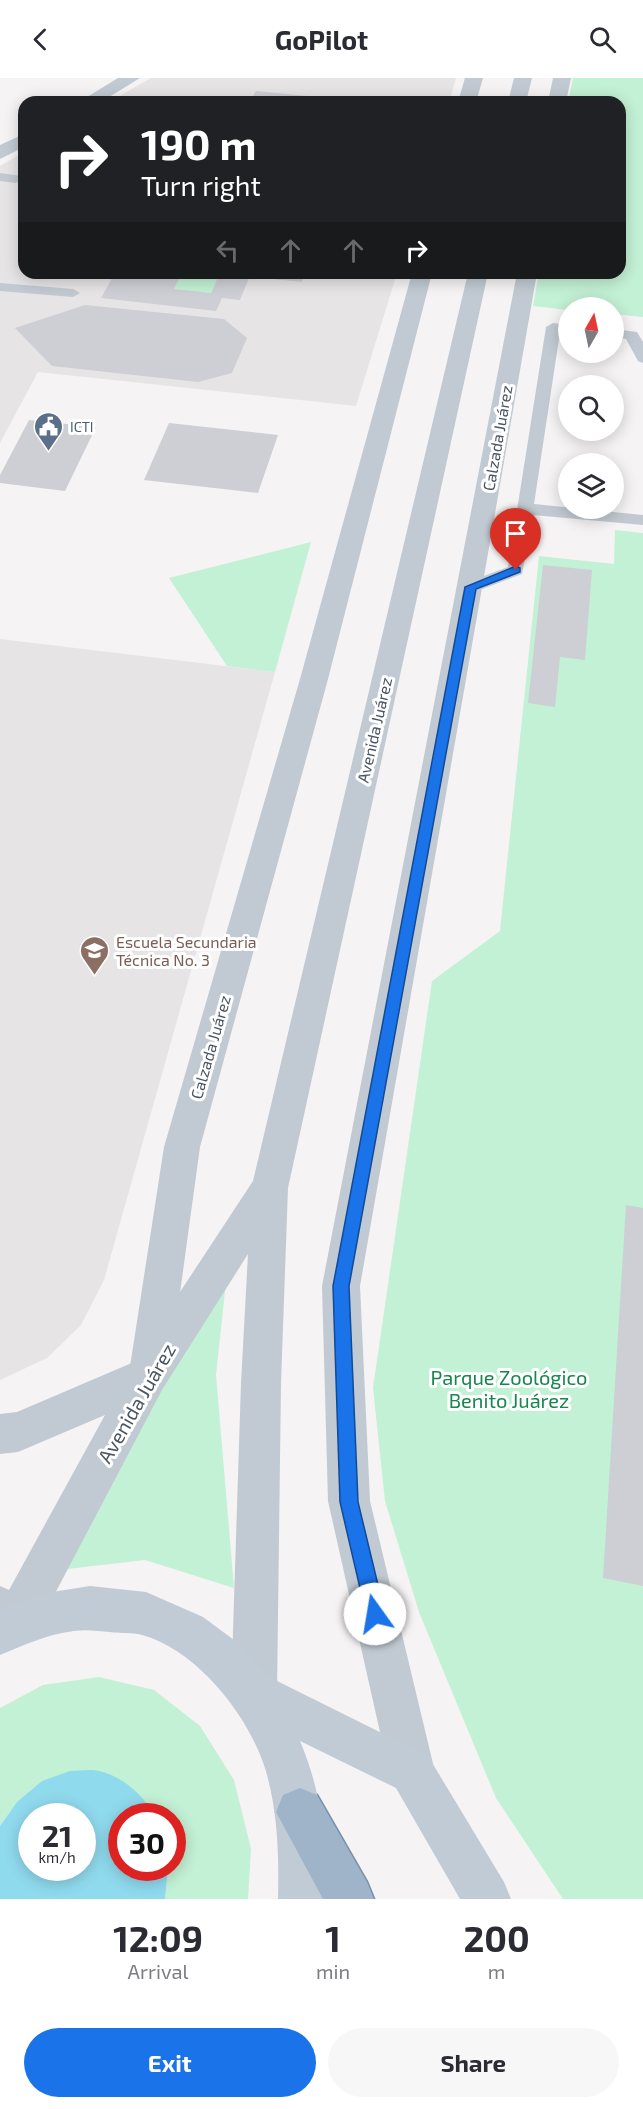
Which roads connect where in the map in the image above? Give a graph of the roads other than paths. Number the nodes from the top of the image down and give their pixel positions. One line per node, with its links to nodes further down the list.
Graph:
1 (131, 78): 5 (street)
2 (474, 78): 6 (street)
3 (523, 78): 7 (street)
4 (562, 78): 8 (street)
5 (99, 96)
6 (469, 96)
7 (518, 96)
8 (558, 96)
9 (18, 142): 10 (street)
10 (0, 153)
11 (0, 177): 12 (lane)
12 (16, 179)
13 (420, 279): 25 (street, Calzada Juárez)
14 (477, 279): 24 (street, Avenida Juárez)
15 (526, 279): 23 (street, Calzada Juárez)
16 (0, 287): 17 (lane)
17 (73, 293)
18 (558, 328): 21 (lane)
19 (624, 334): 20 (lane)
20 (643, 358)
21 (526, 509): 22 (lane); 23 (lane)
22 (643, 520)
23 (471, 587): 29 (street, Calzada Juárez)
24 (270, 1188): 25 (street, Avenida Juárez); 28 (street, Avenida Juárez)
25 (148, 1376): 26 (street); 27 (street, Avenida Juárez)
26 (0, 1434)
27 (5, 1622): 28 (main road)
28 (254, 1693): 29 (main road); 30 (main road)
29 (412, 1772): 33 (main road)
30 (300, 1812): 31 (main road); 32 (highway)
31 (302, 1899)
32 (350, 1899)
33 (487, 1899)

